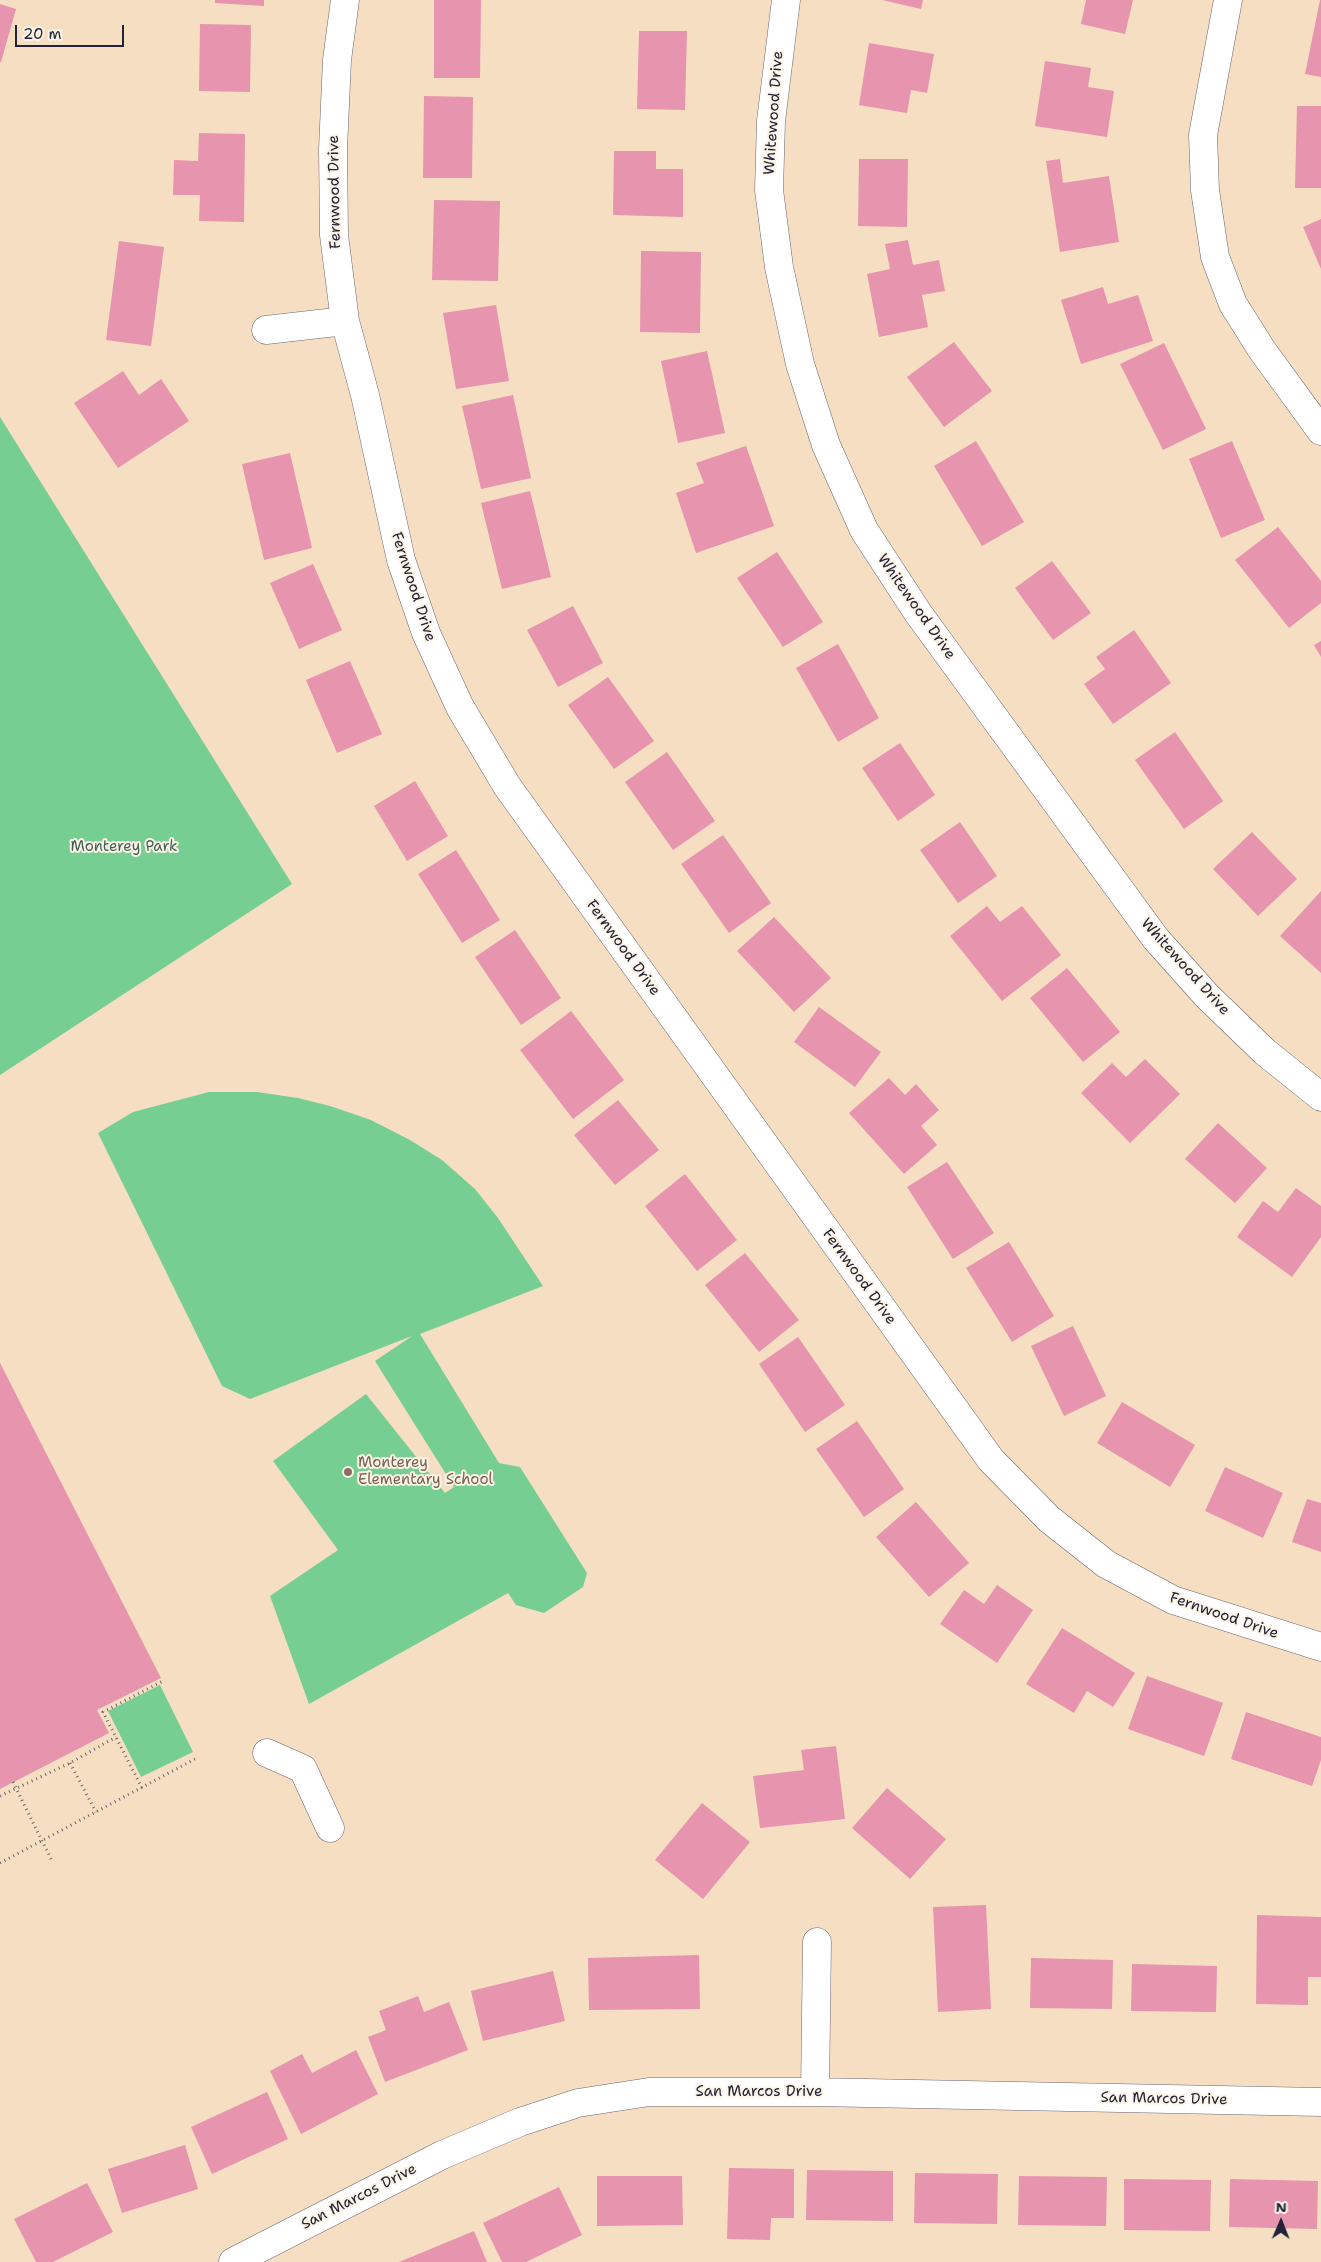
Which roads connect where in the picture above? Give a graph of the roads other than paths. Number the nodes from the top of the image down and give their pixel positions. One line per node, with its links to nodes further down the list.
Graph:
1 (345, 0): 4 (street, Fernwood Drive)
2 (786, 0): 7 (street, Whitewood Drive)
3 (1228, 0): 6 (street)
4 (344, 321): 5 (street); 8 (street, Fernwood Drive)
5 (266, 330)
6 (1321, 431)
7 (1321, 1097)
8 (1321, 1647)
9 (267, 1753): 10 (street)
10 (330, 1828)
11 (817, 1942): 12 (street)
12 (815, 2092): 13 (street, San Marcos Drive); 14 (street, San Marcos Drive)
13 (1321, 2102)
14 (233, 2262)

